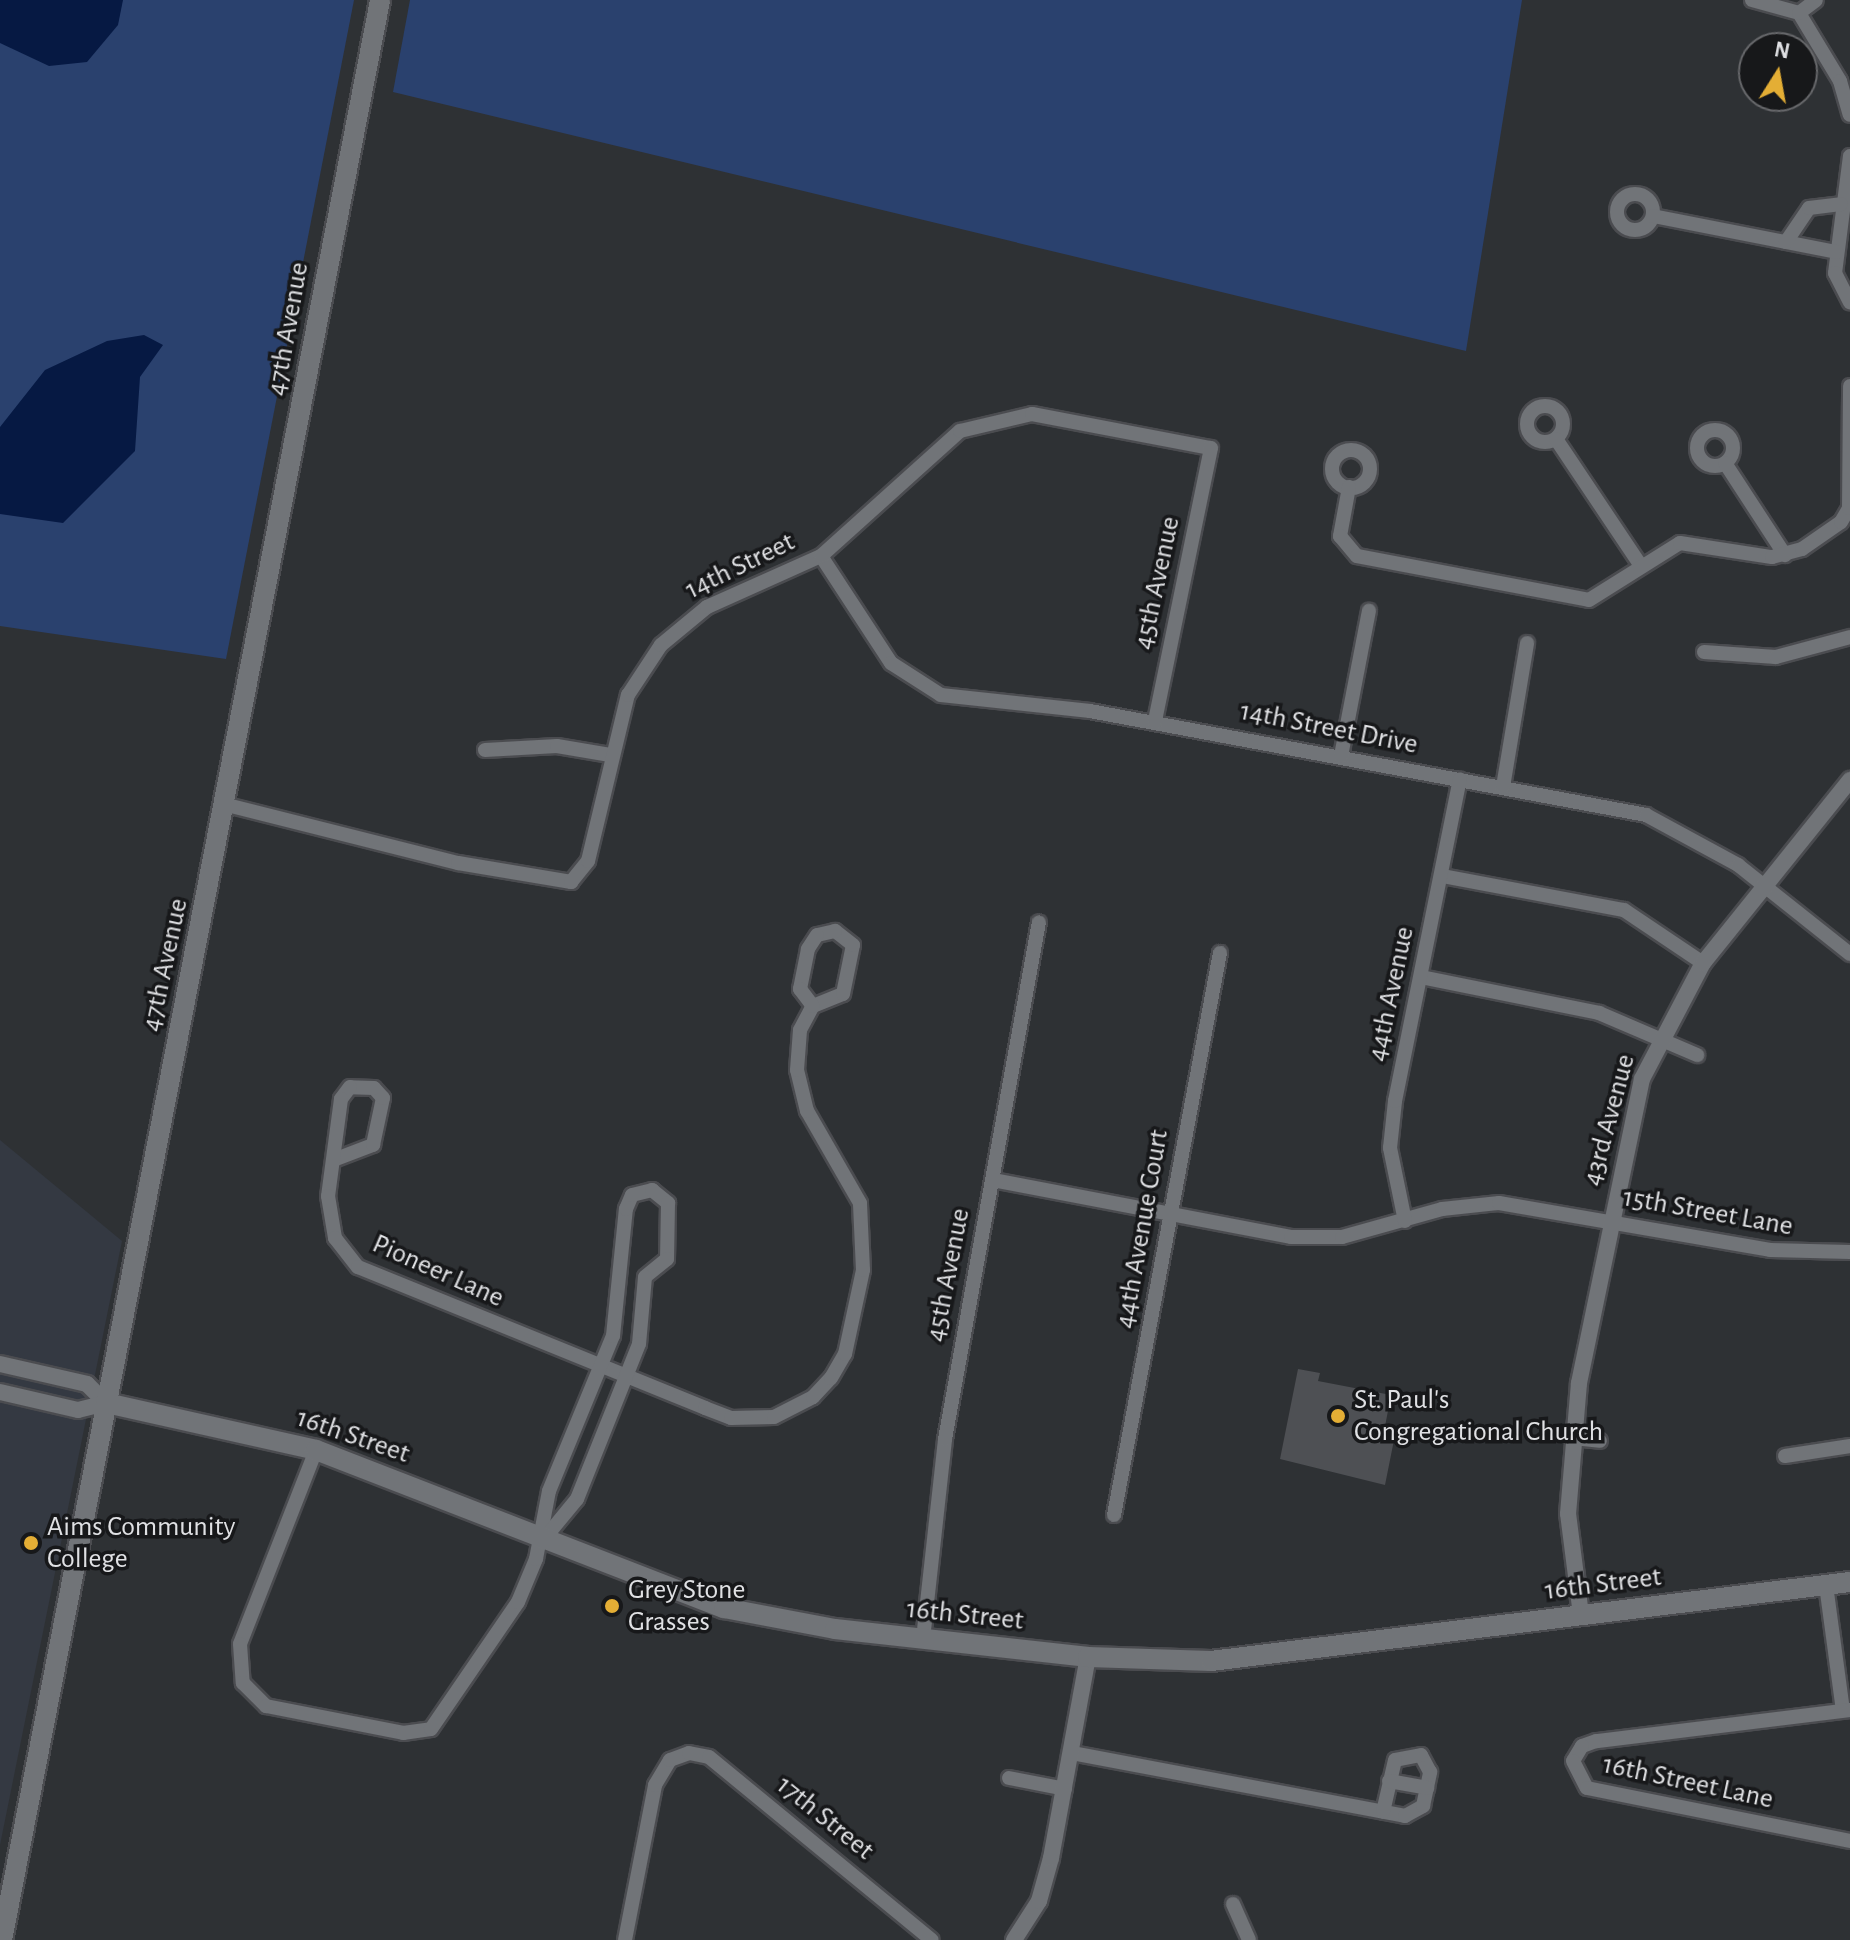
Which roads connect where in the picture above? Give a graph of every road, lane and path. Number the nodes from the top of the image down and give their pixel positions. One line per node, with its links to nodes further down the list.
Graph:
1 (380, 0): 34 (main road, 47th Avenue)
2 (1752, 0): 4 (street)
3 (1816, 0): 4 (street)
4 (1799, 13): 5 (street)
5 (1850, 115)
6 (1850, 156): 7 (street)
7 (1850, 166): 8 (street)
8 (1841, 204): 10 (street); 11 (street)
9 (1653, 216): 10 (street)
10 (1786, 242): 11 (street)
11 (1837, 252): 12 (street)
12 (1850, 302)
13 (1850, 386): 15 (street)
14 (1556, 439): 22 (street)
15 (1849, 442): 18 (street)
16 (1210, 455): 21 (street, 14th Street); 27 (street, 45th Avenue)
17 (1725, 463): 20 (street)
18 (1849, 476): 20 (street)
19 (1349, 487): 22 (street)
20 (1785, 555): 22 (street)
21 (821, 556): 27 (street, 14th Street Drive); 29 (street, 14th Street)
22 (1641, 566)
23 (1369, 611): 30 (street)
24 (1850, 637): 26 (street)
25 (1527, 643): 33 (street)
26 (1704, 652)
27 (1155, 722): 30 (street, 14th Street Drive)
28 (485, 750): 29 (street)
29 (610, 755): 34 (street, 14th Street)
30 (1341, 756): 31 (street, 14th Street Drive)
31 (1460, 779): 33 (street, 14th Street Drive); 35 (street, 44th Avenue)
32 (1850, 780): 36 (street, 43rd Avenue)
33 (1503, 787): 36 (street, 14th Street Drive)
34 (227, 805): 57 (main road, 47th Avenue)
35 (1442, 876): 40 (street); 41 (street, 44th Avenue)
36 (1767, 887): 39 (street, 14th Street Drive); 40 (street, 43rd Avenue)
37 (1039, 922): 46 (street, 45th Avenue)
38 (1220, 953): 47 (street, 44th Avenue Court)
39 (1850, 954)
40 (1703, 963): 43 (street, 43rd Avenue)
41 (1421, 977): 43 (street); 48 (street, 44th Avenue)
42 (813, 1006): 42 (street); 55 (street, Pioneer Lane)
43 (1658, 1038): 44 (street); 49 (street, 43rd Avenue)
44 (1697, 1055)
45 (336, 1159): 45 (street, Pioneer Lane); 54 (street, Pioneer Lane)
46 (993, 1180): 47 (street, 15th Street Lane); 68 (street, 45th Avenue)
47 (1170, 1213): 48 (street, 15th Street Lane); 63 (street, 44th Avenue Court)
48 (1405, 1221): 49 (street, 15th Street Lane)
49 (1610, 1222): 50 (street, 15th Street Lane); 58 (street, 43rd Avenue)
50 (1850, 1252)
51 (620, 1273): 52 (street); 52 (street); 54 (street)
52 (645, 1277): 55 (street)
53 (0, 1364): 57 (street)
54 (603, 1369): 55 (street, Pioneer Lane); 64 (street)
55 (623, 1378): 64 (street)
56 (0, 1392): 57 (street)
57 (106, 1403): 61 (main road, 16th Street); 79 (main road, 47th Avenue)
58 (1573, 1438): 59 (street); 67 (street, 43rd Avenue)
59 (1600, 1441)
60 (1850, 1446): 62 (street)
61 (316, 1450): 64 (main road, 16th Street); 64 (street)
62 (1785, 1456)
63 (1114, 1515)
64 (544, 1539): 68 (main road, 16th Street)
65 (1850, 1582): 66 (main road, 16th Street)
66 (1826, 1585): 67 (main road, 16th Street); 70 (street, 16th Street Lane)
67 (1581, 1615): 69 (main road, 16th Street)
68 (923, 1639): 69 (main road, 16th Street)
69 (1088, 1657): 71 (street)
70 (1846, 1710): 77 (street, 16th Street Lane)
71 (1072, 1753): 75 (street); 76 (street)
72 (1009, 1778): 75 (street)
73 (1389, 1781): 74 (street); 74 (street); 76 (street)
74 (1427, 1788): 76 (street)
75 (1065, 1789): 82 (street)
76 (1383, 1812)
77 (1850, 1841)
78 (1233, 1904): 83 (street)
79 (2, 1940)
80 (625, 1940): 81 (street, 17th Street)
81 (932, 1940)
82 (1014, 1940)
83 (1249, 1940)

